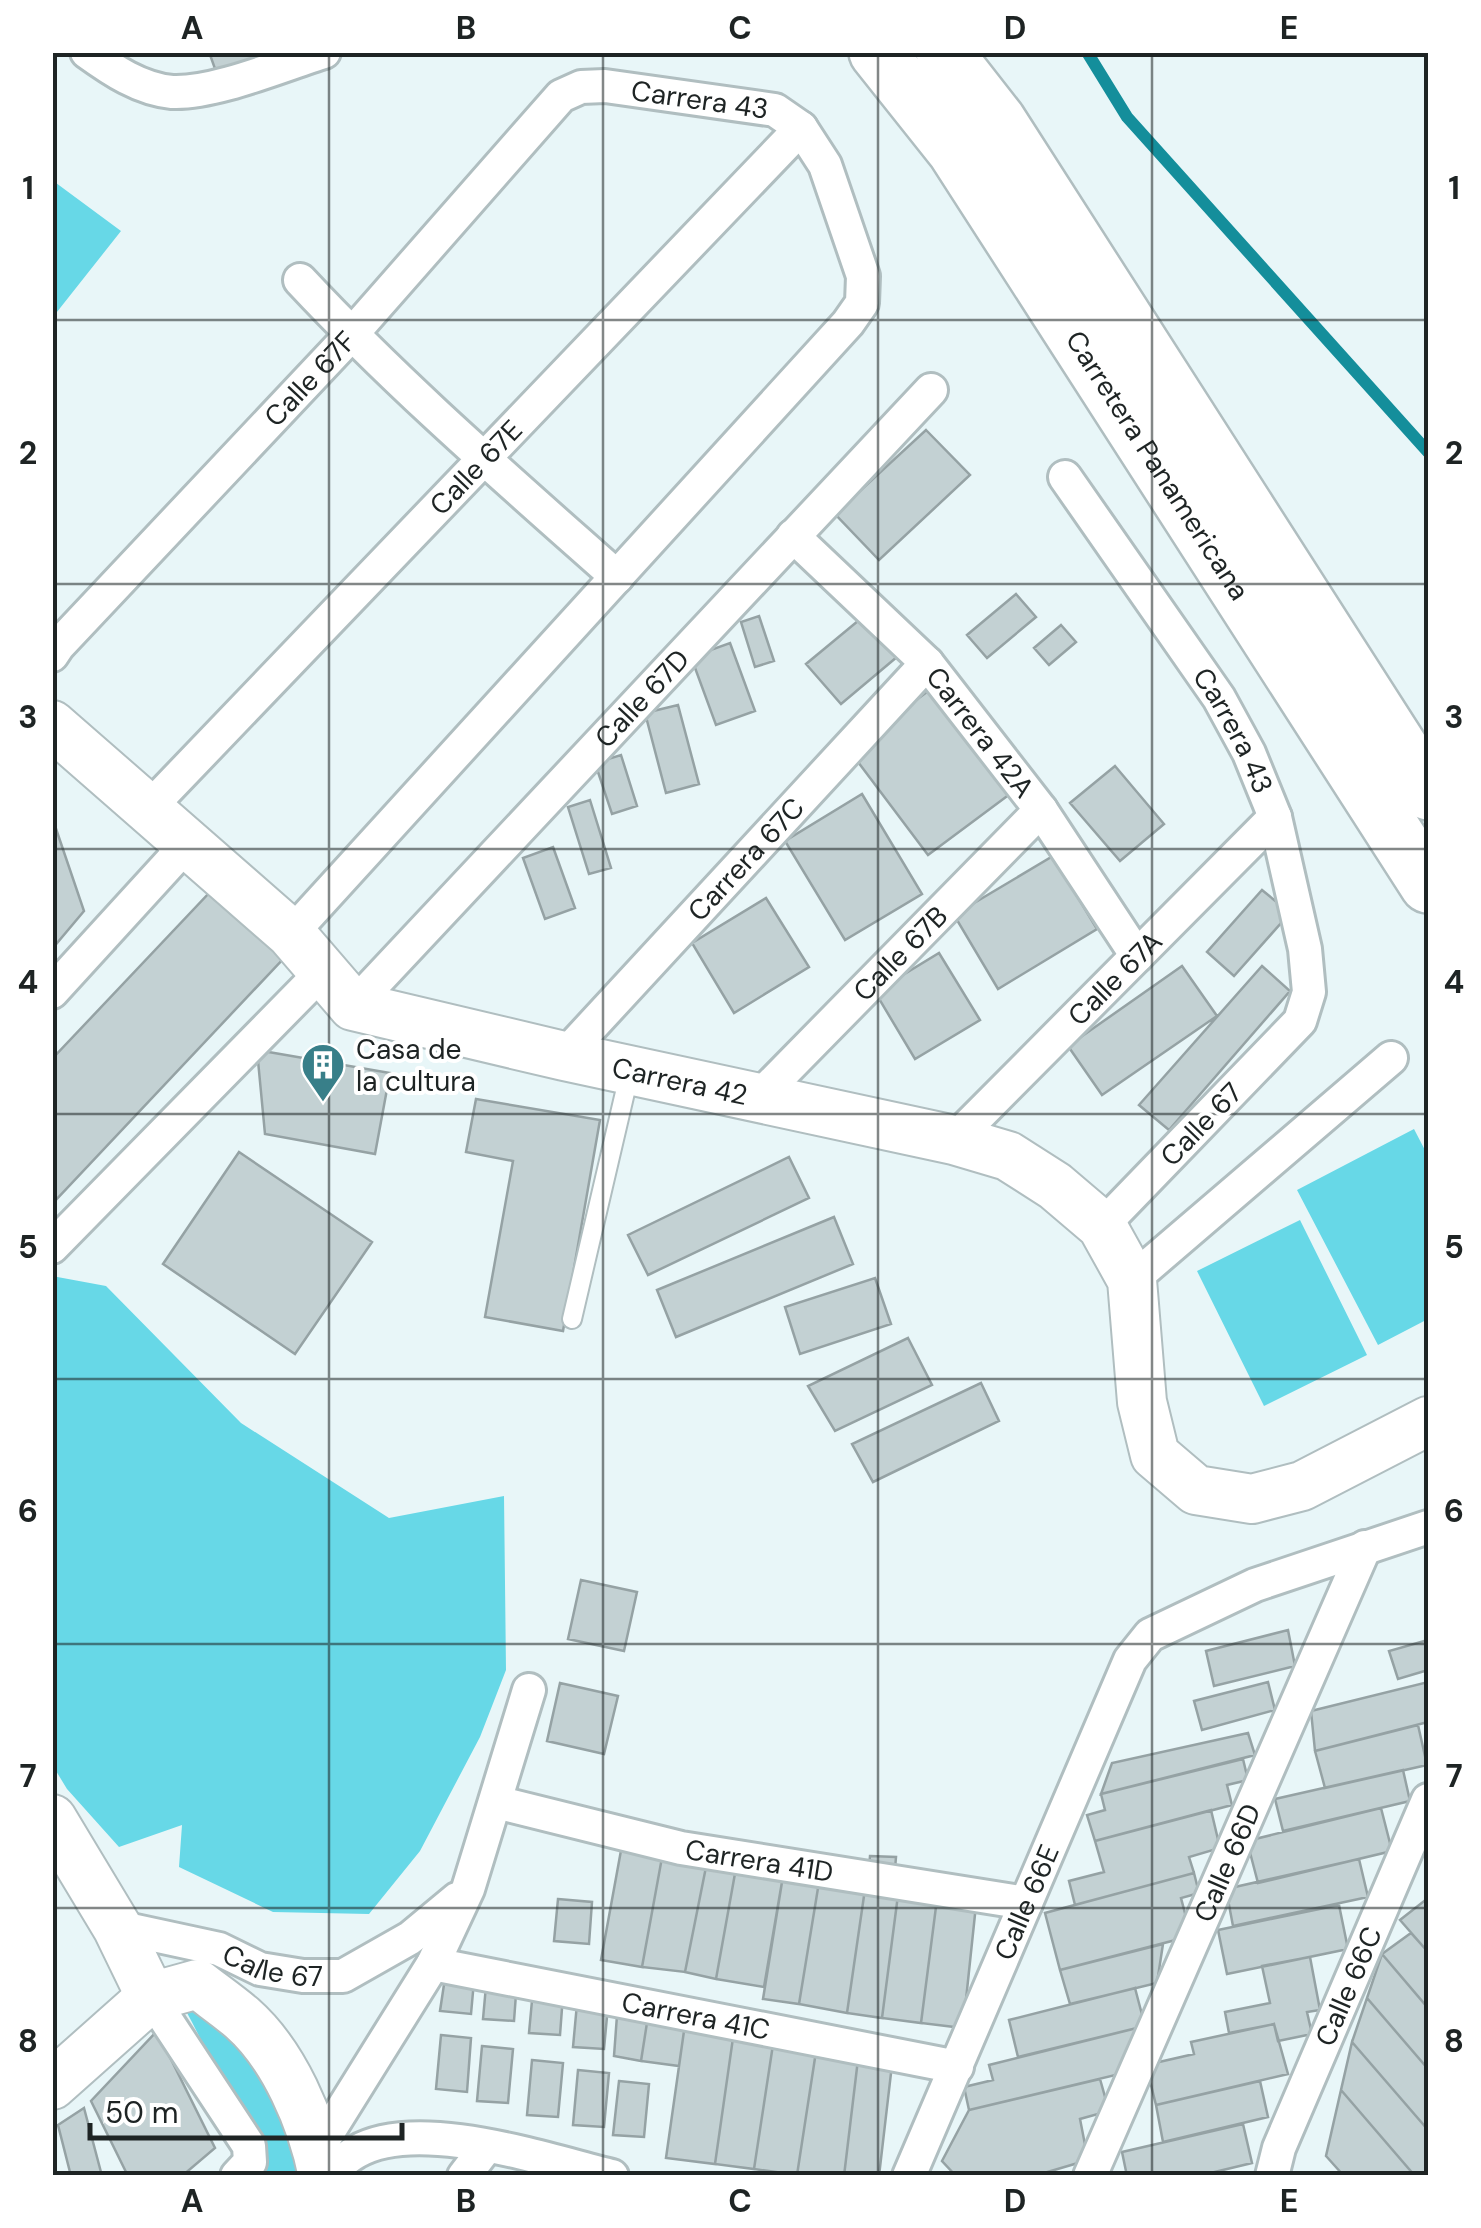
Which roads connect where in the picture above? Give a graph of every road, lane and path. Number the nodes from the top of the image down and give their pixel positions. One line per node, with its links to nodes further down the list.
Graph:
1 (324, 52): 4 (street)
2 (877, 52): 22 (highway, Carretera Panamericana)
3 (944, 52): 17 (highway, Carretera Panamericana)
4 (96, 59)
5 (560, 96): 6 (street, Carrera 43); 8 (street, Calle 67F)
6 (801, 128): 10 (street, Calle 67E); 13 (street, Carrera 43)
7 (300, 280): 8 (street)
8 (351, 335): 10 (street); 14 (street, Calle 67F)
9 (931, 390): 12 (street, Calle 67D)
10 (482, 458): 13 (street); 18 (street, Calle 67E)
11 (1065, 476): 20 (street, Carrera 43)
12 (794, 536): 15 (street, Carrera 42A); 25 (street, Calle 67D)
13 (618, 577): 23 (street)
14 (52, 655)
15 (927, 663): 19 (street, Carrera 42A); 28 (street, Carrera 67C)
16 (52, 725): 18 (main road)
17 (1428, 792)
18 (150, 808): 21 (main road)
19 (1041, 810): 24 (street, Carrera 42A); 31 (street, Calle 67B)
20 (1275, 817): 24 (street, Calle 67A); 27 (street, Carrera 43)
21 (189, 842): 23 (main road); 26 (street)
22 (1428, 885)
23 (290, 934): 25 (main road)
24 (1137, 956): 32 (street, Calle 67A)
25 (338, 988): 28 (main road, Carrera 42); 34 (street, Calle 67D)
26 (52, 992)
27 (1300, 1021): 33 (street, Calle 67)
28 (564, 1056): 30 (main road, Carrera 42)
29 (1391, 1058): 35 (street)
30 (630, 1070): 31 (main road, Carrera 42); 36 (lane)
31 (760, 1096): 32 (main road, Carrera 42)
32 (954, 1140): 33 (main road, Carrera 42)
33 (1102, 1226): 35 (main road, Carrera 42)
34 (52, 1247)
35 (1132, 1280): 37 (main road, Carrera 42)
36 (572, 1318)
37 (1428, 1421)
38 (1428, 1527): 39 (street)
39 (1366, 1547): 45 (street, Calle 66E); 57 (street, Calle 66D)
40 (529, 1690): 42 (street)
41 (1428, 1800): 58 (street, Calle 66C)
42 (496, 1802): 44 (street); 45 (street, Carrera 41D)
43 (52, 1819): 46 (main road)
44 (468, 1889): 46 (street, Calle 67); 47 (street)
45 (1026, 1904): 49 (street, Calle 66E)
46 (117, 1927): 48 (main road)
47 (433, 1964): 49 (street, Carrera 41C); 52 (street)
48 (152, 1996): 50 (main road); 52 (main road); 53 (street)
49 (957, 2066): 56 (street, Calle 66E)
50 (52, 2086)
51 (487, 2146): 52 (street); 54 (street); 55 (street)
52 (322, 2167)
53 (242, 2171)
54 (464, 2176)
55 (612, 2176)
56 (909, 2176)
57 (1090, 2176)
58 (1272, 2176)

